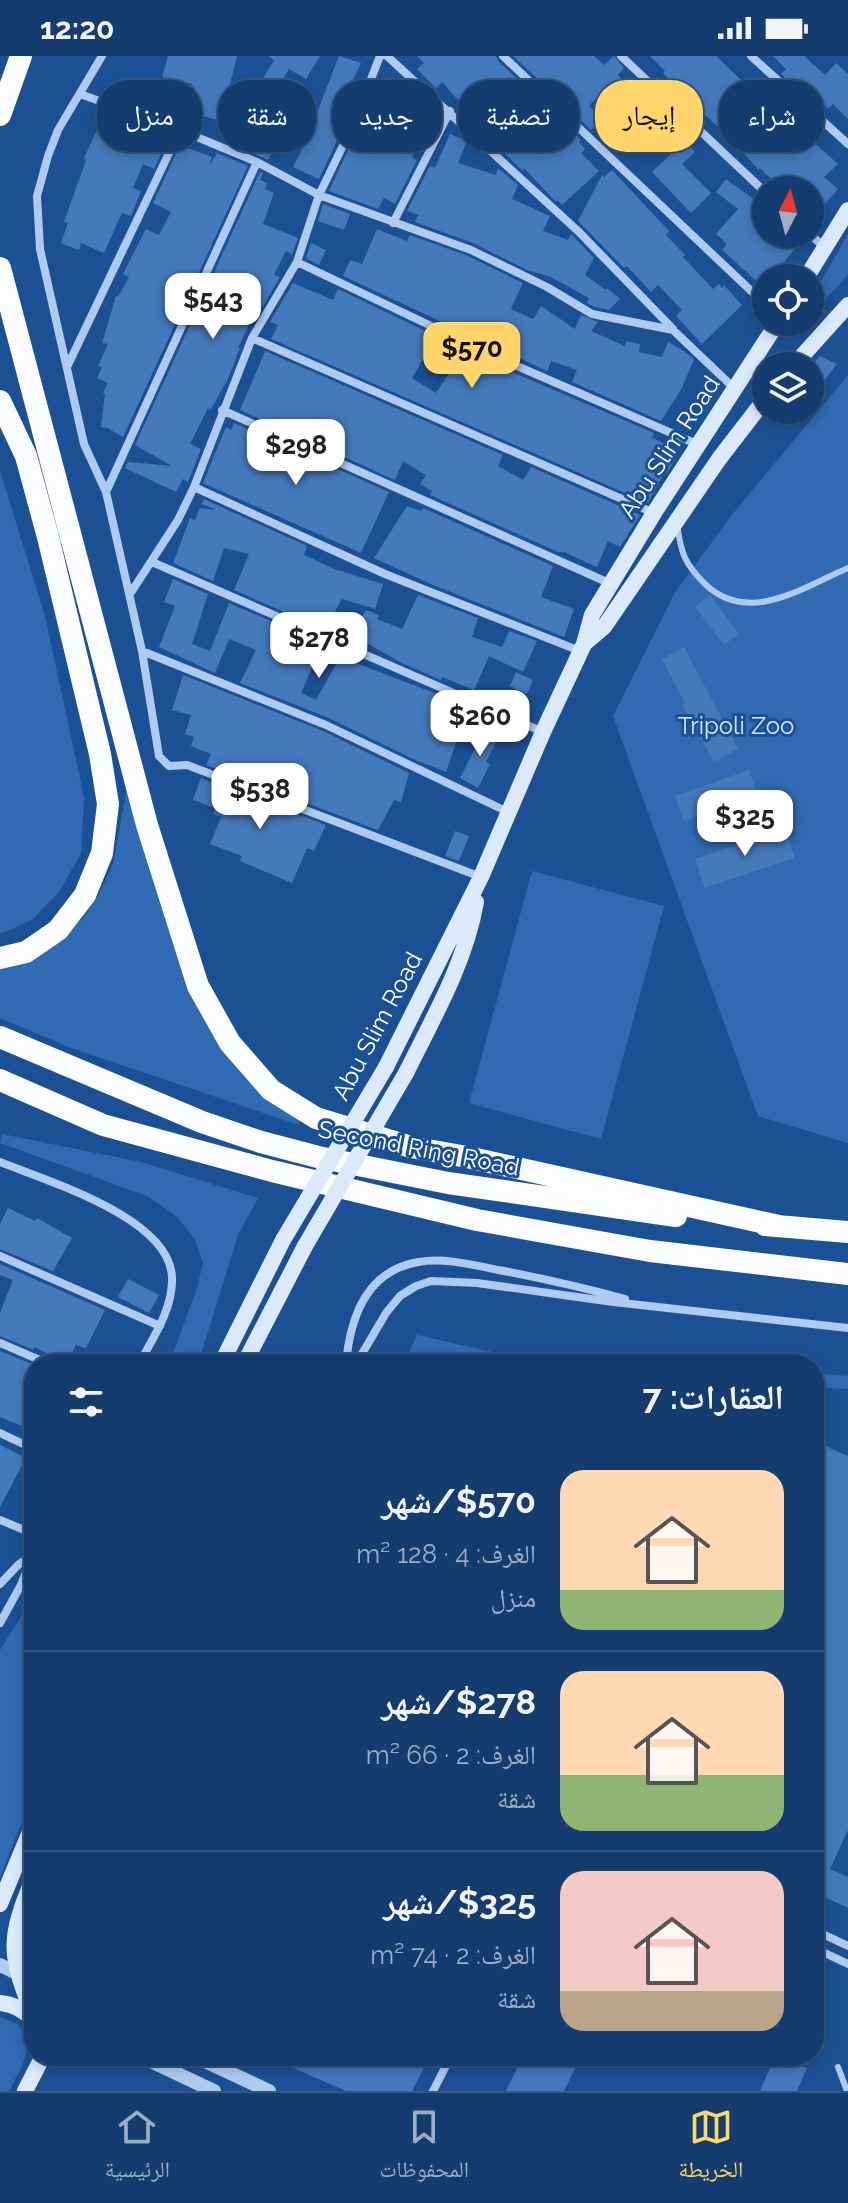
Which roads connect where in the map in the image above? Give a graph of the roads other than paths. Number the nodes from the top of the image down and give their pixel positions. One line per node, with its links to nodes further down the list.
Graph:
1 (21, 56): 11 (highway)
2 (102, 56): 8 (street)
3 (380, 56): 17 (street)
4 (387, 56): 10 (street)
5 (503, 56): 24 (street)
6 (621, 56): 16 (street)
7 (751, 56): 13 (street)
8 (80, 94): 9 (street); 30 (street)
9 (97, 100)
10 (450, 111): 19 (street); 26 (street)
11 (0, 115)
12 (202, 139): 15 (street)
13 (848, 144)
14 (169, 152): 30 (street)
15 (257, 162): 17 (street); 37 (street)
16 (752, 180)
17 (319, 195): 19 (street); 21 (street)
18 (848, 210): 20 (main road)
19 (393, 223): 26 (street)
20 (825, 248): 22 (main road)
21 (297, 262): 28 (street); 35 (street)
22 (815, 264)
23 (0, 268): 55 (highway)
24 (752, 292)
25 (848, 305): 29 (main road)
26 (673, 330): 31 (street)
27 (769, 336): 31 (main road, Abu Slim Road)
28 (252, 338): 33 (street); 38 (street)
29 (806, 352)
30 (67, 366): 37 (street)
31 (736, 390): 35 (main road, Abu Slim Road)
32 (0, 401): 49 (highway)
33 (222, 410): 36 (street); 42 (street)
34 (752, 416): 39 (main road, Abu Slim Road)
35 (699, 445): 38 (main road, Abu Slim Road)
36 (194, 487): 40 (street); 44 (street)
37 (106, 492): 43 (street)
38 (654, 513): 42 (main road, Abu Slim Road)
39 (677, 520): 41 (lane); 44 (main road, Abu Slim Road)
40 (152, 562): 43 (street); 46 (street)
41 (848, 568)
42 (609, 583): 44 (main road, Abu Slim Road)
43 (130, 594): 45 (street)
44 (582, 647): 46 (main road, Abu Slim Road)
45 (142, 651): 47 (street); 48 (street)
46 (543, 732): 47 (main road, Abu Slim Road)
47 (508, 812): 48 (main road, Abu Slim Road)
48 (481, 877): 65 (main road, Abu Slim Road, bridge); 66 (main road, Abu Slim Road, bridge)
49 (0, 958)
50 (0, 1037): 55 (highway, Second Ring Road)
51 (0, 1080): 53 (highway)
52 (0, 1097): 53 (highway)
53 (103, 1125): 58 (highway)
54 (0, 1162): 60 (street)
55 (779, 1226): 56 (highway, Second Ring Road)
56 (848, 1232)
57 (0, 1256): 60 (street)
58 (848, 1274)
59 (641, 1304): 61 (street); 67 (street); 68 (street)
60 (160, 1326): 64 (street)
61 (848, 1328)
62 (0, 1343): 63 (street)
63 (26, 1354)
64 (145, 1354)
65 (226, 1354)
66 (249, 1354)
67 (347, 1354)
68 (362, 1354)
69 (0, 1433): 70 (street)
70 (24, 1444)
71 (0, 1520): 72 (street)
72 (24, 1530)
73 (24, 1560): 75 (street)
74 (24, 1577): 76 (street)
75 (0, 1584)
76 (0, 1623)
77 (24, 1846): 78 (main road)
78 (0, 1904)
79 (24, 1904): 86 (main road)
80 (824, 1935): 81 (street)
81 (844, 1944): 83 (street)
82 (824, 1953): 83 (street)
83 (833, 1957): 84 (street)
84 (848, 1964)
85 (0, 1965): 86 (street)
86 (17, 1973): 87 (street); 88 (main road)
87 (24, 1976)
88 (24, 1992)
89 (0, 2003): 90 (main road)
90 (24, 2011)
91 (38, 2066): 96 (main road)
92 (161, 2066): 97 (street)
93 (215, 2066): 98 (street)
94 (446, 2066): 99 (street)
95 (838, 2067): 100 (lane)
96 (25, 2091)
97 (214, 2091)
98 (269, 2091)
99 (433, 2091)
100 (847, 2091)

